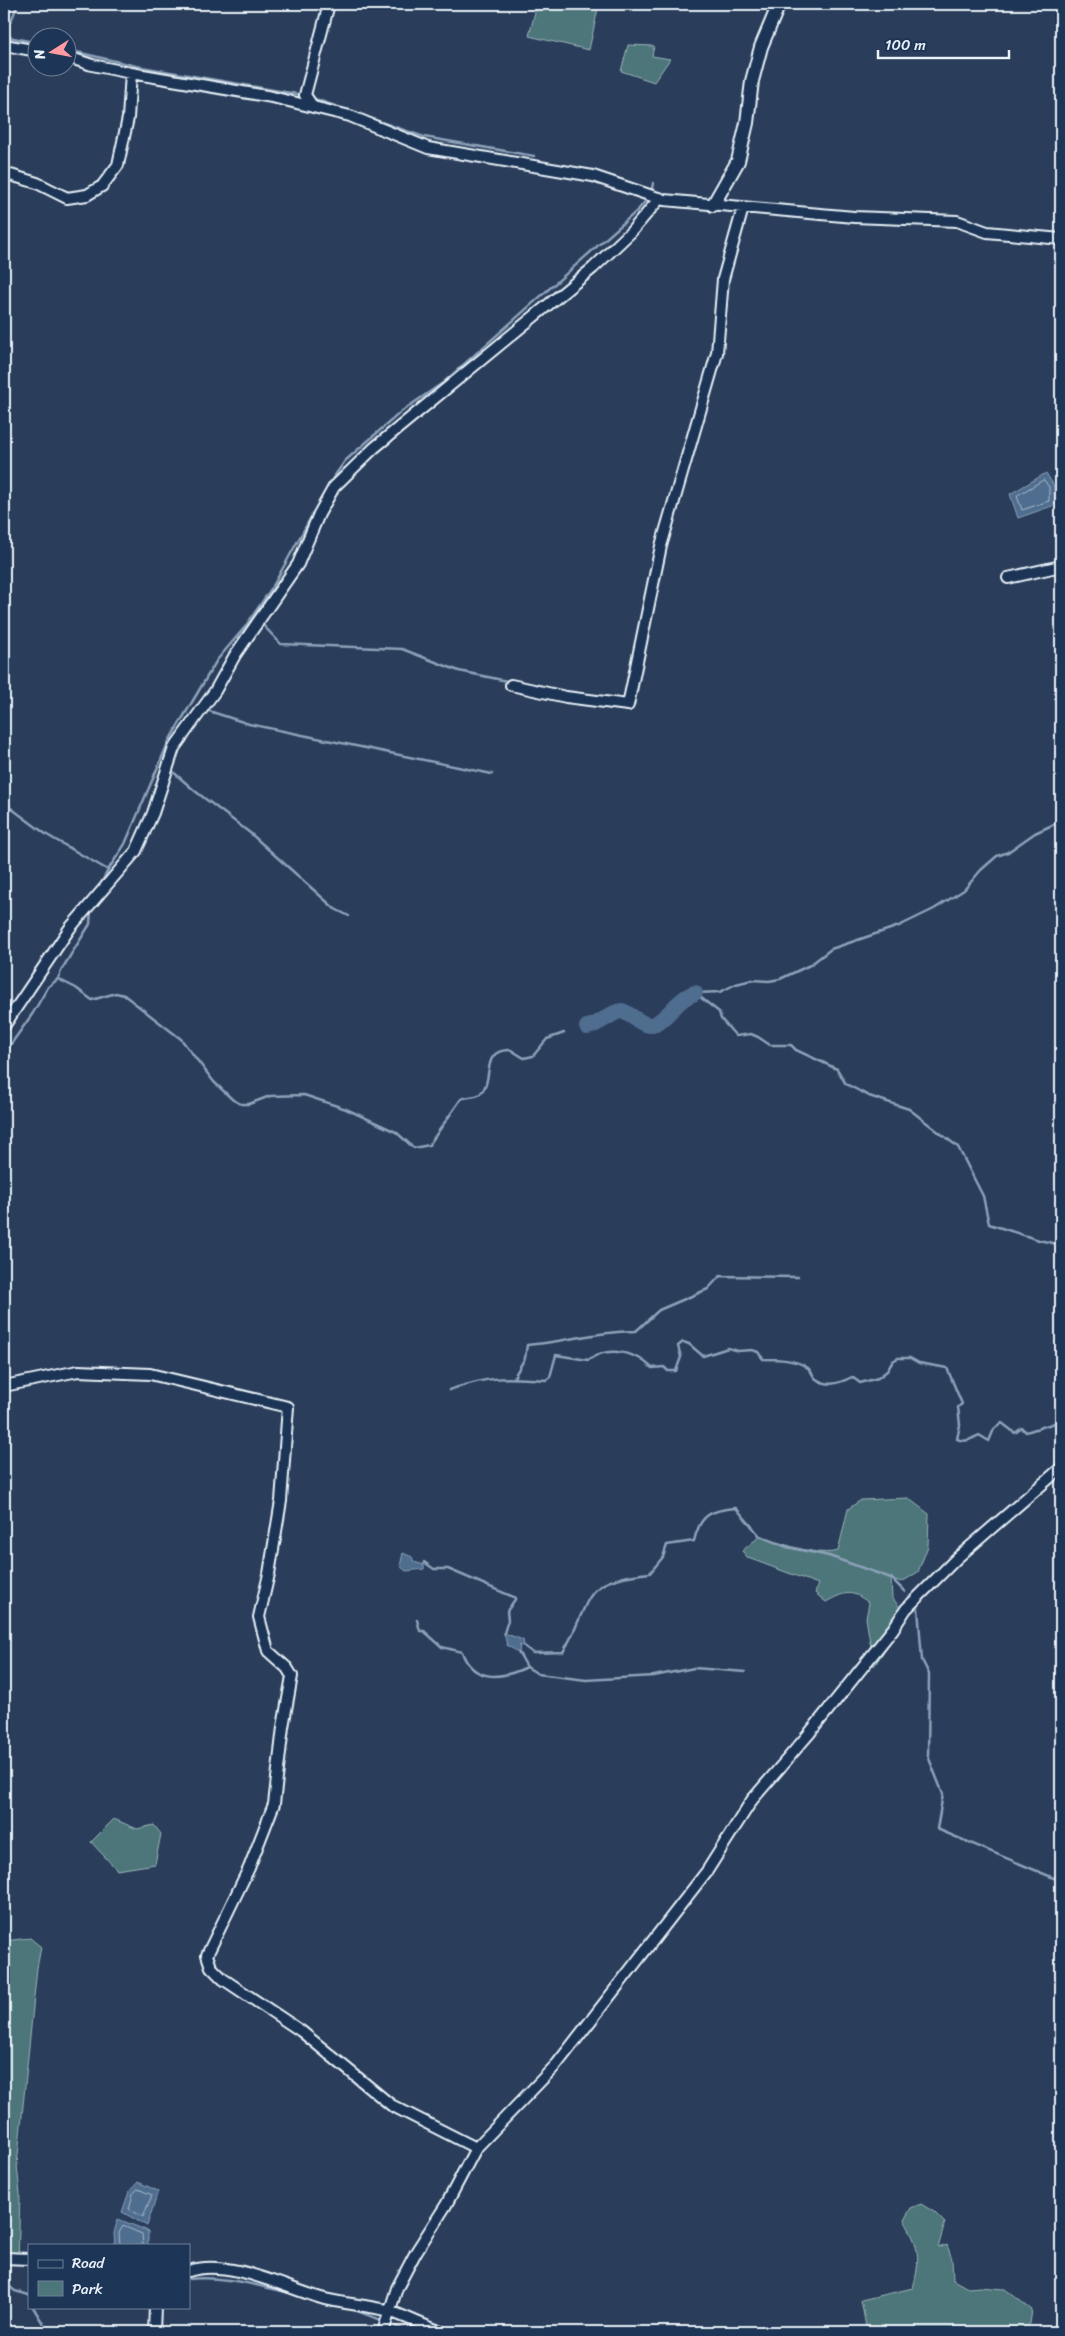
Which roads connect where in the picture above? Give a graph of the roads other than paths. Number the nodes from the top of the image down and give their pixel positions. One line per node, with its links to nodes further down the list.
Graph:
1 (329, 4): 7 (street)
2 (779, 4): 10 (street)
3 (4, 45): 4 (street)
4 (28, 49)
5 (78, 60): 6 (street)
6 (131, 73): 7 (street); 8 (street)
7 (313, 107): 9 (street)
8 (4, 173)
9 (660, 198): 10 (street); 16 (street)
10 (713, 205): 11 (street)
11 (743, 208): 12 (street); 15 (street)
12 (1061, 239)
13 (1061, 566): 14 (street)
14 (1008, 578)
15 (512, 685)
16 (4, 1026)
17 (4, 1386): 19 (street)
18 (1061, 1468): 19 (street)
19 (476, 2148): 24 (street)
20 (4, 2258): 21 (street)
21 (28, 2259)
22 (190, 2271): 24 (street)
23 (155, 2308): 25 (street)
24 (388, 2311): 26 (street); 27 (street)
25 (154, 2332)
26 (383, 2332)
27 (442, 2332)

